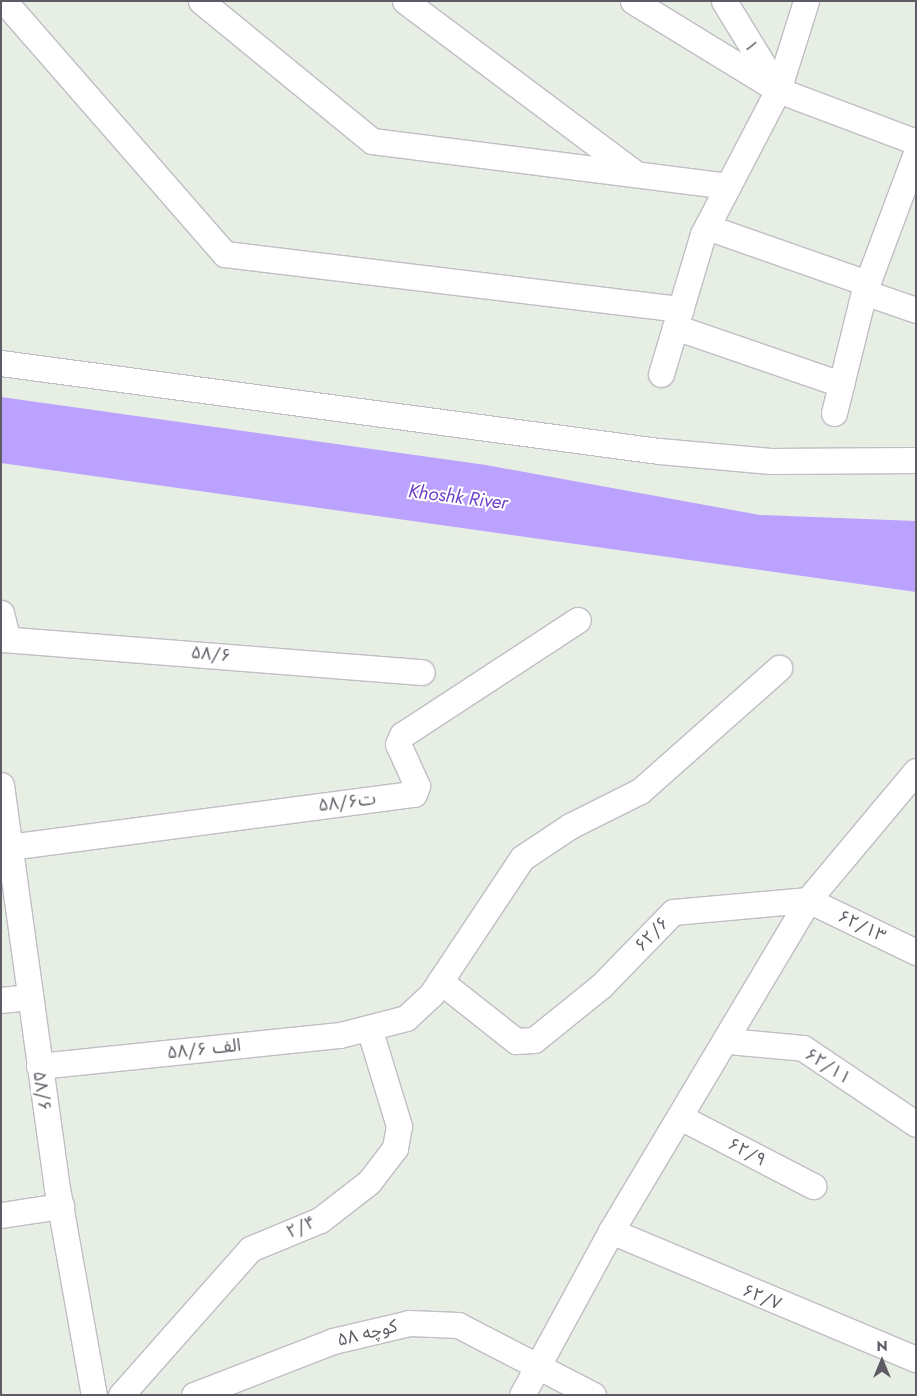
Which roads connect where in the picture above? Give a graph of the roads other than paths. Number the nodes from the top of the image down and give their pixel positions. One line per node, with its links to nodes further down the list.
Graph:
1 (4, 1): 15 (street)
2 (200, 1): 10 (street)
3 (405, 1): 10 (street)
4 (633, 1): 7 (street)
5 (724, 1): 7 (street, ۱)
6 (806, 1): 7 (street)
7 (778, 90): 8 (street); 11 (street)
8 (916, 142)
9 (916, 153): 13 (street)
10 (638, 175): 11 (street)
11 (728, 186): 12 (street)
12 (707, 227): 13 (street); 15 (street)
13 (866, 288): 14 (street); 18 (street)
14 (916, 310)
15 (678, 318): 17 (street); 18 (street)
16 (1, 363): 20 (street)
17 (661, 374)
18 (841, 384): 19 (street)
19 (834, 413)
20 (916, 460)
21 (1, 612): 23 (street)
22 (578, 620): 28 (street, ۵۸/۶ت)
23 (4, 638): 25 (street, ۵۸/۶)
24 (779, 668): 31 (street, ۵۸/۶ الف)
25 (422, 672)
26 (916, 772): 29 (street)
27 (1, 785): 28 (street, ۵۸/۶)
28 (9, 847): 32 (street, ۵۸/۶)
29 (808, 900): 30 (street, ۶۲/۱۳); 31 (street, ۶۲/۶); 35 (street)
30 (916, 952)
31 (440, 981): 34 (street, ۵۸/۶ الف)
32 (28, 997): 33 (street); 36 (street, ۵۸/۶)
33 (1, 1000)
34 (369, 1028): 36 (street, ۵۸/۶ الف); 46 (street, ۲/۴)
35 (728, 1041): 37 (street); 38 (street, ۶۲/۱۱)
36 (39, 1066): 40 (street, ۵۸/۶)
37 (682, 1118): 39 (street, ۶۲/۹); 42 (street)
38 (916, 1124)
39 (813, 1186)
40 (61, 1206): 41 (street); 45 (street, ۵۸/۶)
41 (1, 1215)
42 (611, 1231): 43 (street, ۶۲/۷); 44 (street)
43 (916, 1359)
44 (540, 1367): 47 (street, کوچه ۵۸); 48 (street); 49 (street, کوچه ۵۸)
45 (94, 1395)
46 (121, 1395)
47 (194, 1395)
48 (522, 1395)
49 (593, 1395)

